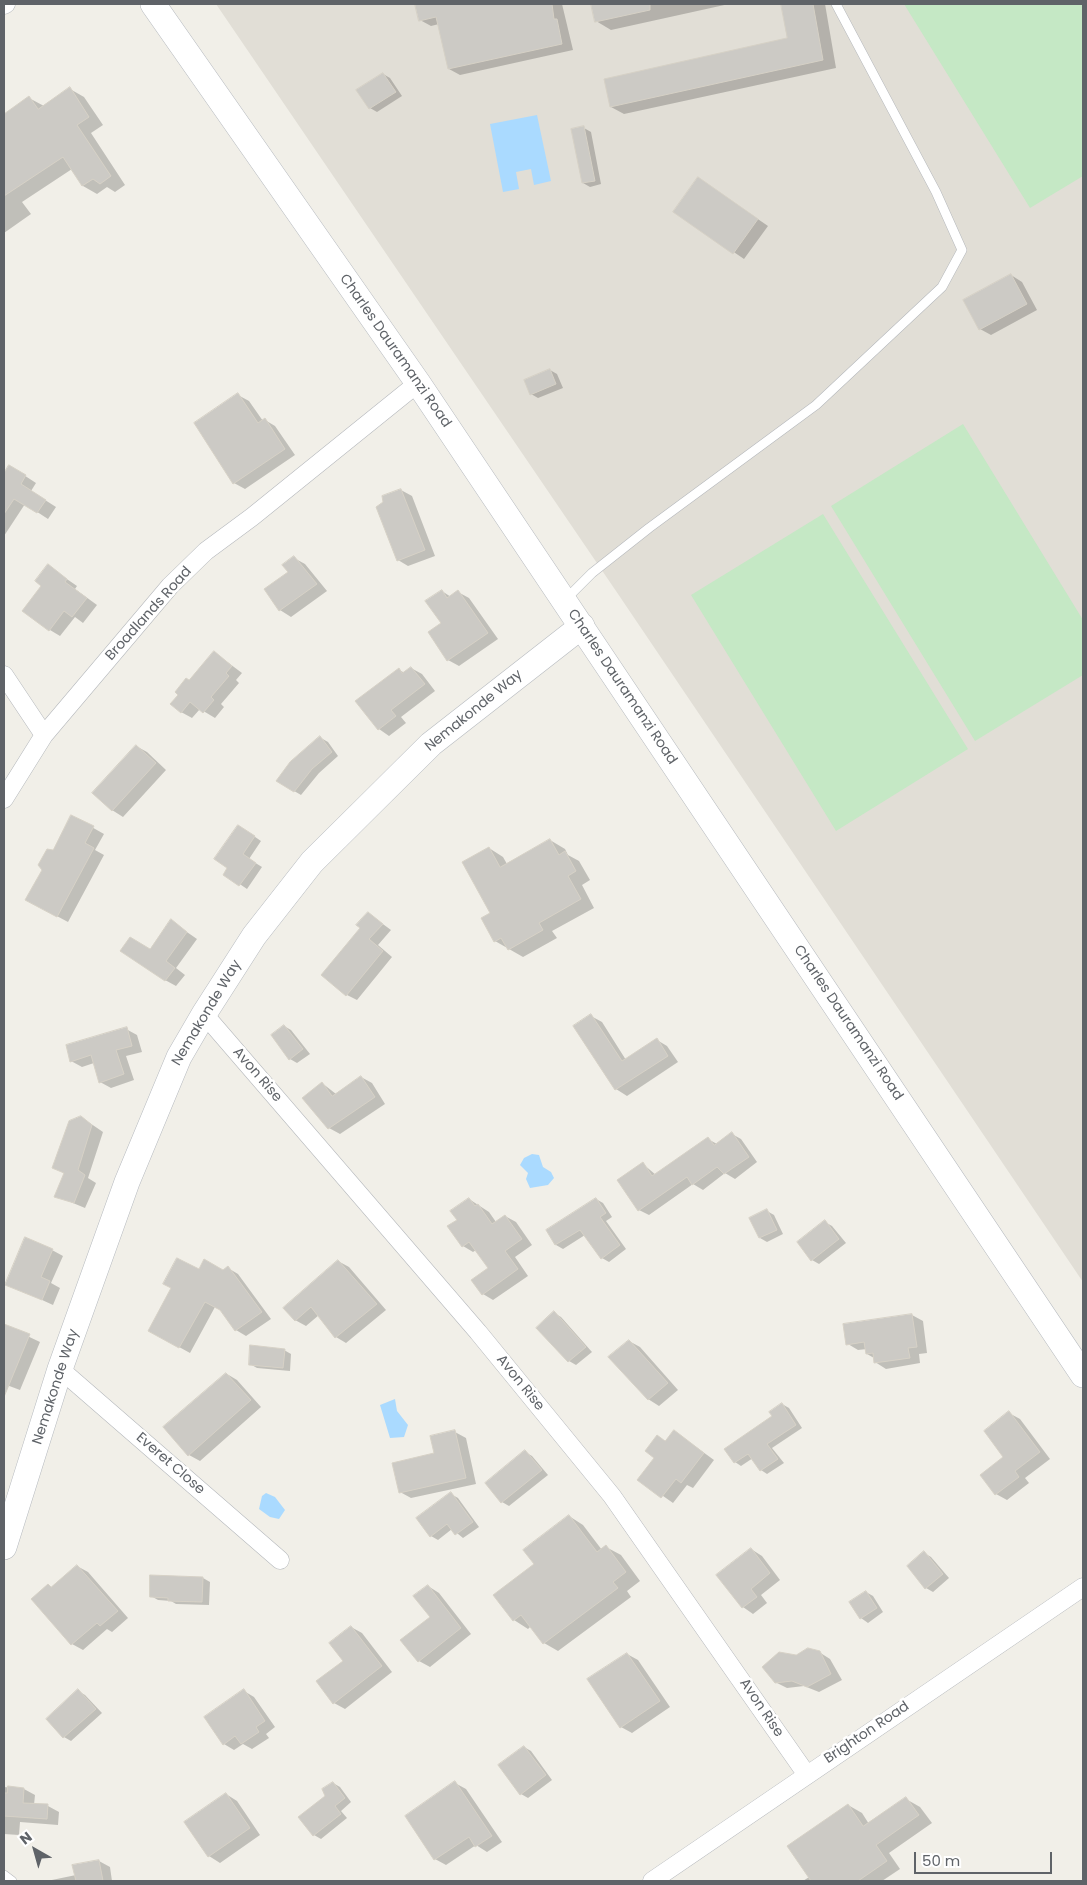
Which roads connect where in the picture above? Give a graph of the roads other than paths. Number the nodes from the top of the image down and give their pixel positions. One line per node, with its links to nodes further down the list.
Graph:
1 (154, 4): 3 (street, Charles Dauramanzi Road)
2 (836, 4): 4 (lane)
3 (418, 383): 4 (street, Charles Dauramanzi Road); 7 (street, Broadlands Road)
4 (564, 600): 5 (street, Charles Dauramanzi Road)
5 (582, 626): 9 (street, Nemakonde Way); 11 (street, Charles Dauramanzi Road)
6 (4, 675): 7 (street)
7 (44, 735): 8 (street, Broadlands Road)
8 (4, 799)
9 (204, 1014): 10 (street, Nemakonde Way); 15 (street, Avon Rise)
10 (60, 1369): 12 (street, Nemakonde Way); 13 (street, Everet Close)
11 (1083, 1375)
12 (4, 1547)
13 (280, 1560)
14 (1083, 1586): 15 (street, Brighton Road)
15 (807, 1775): 18 (street, Brighton Road)
16 (4, 1875): 17 (lane)
17 (12, 1881)
18 (652, 1881)

